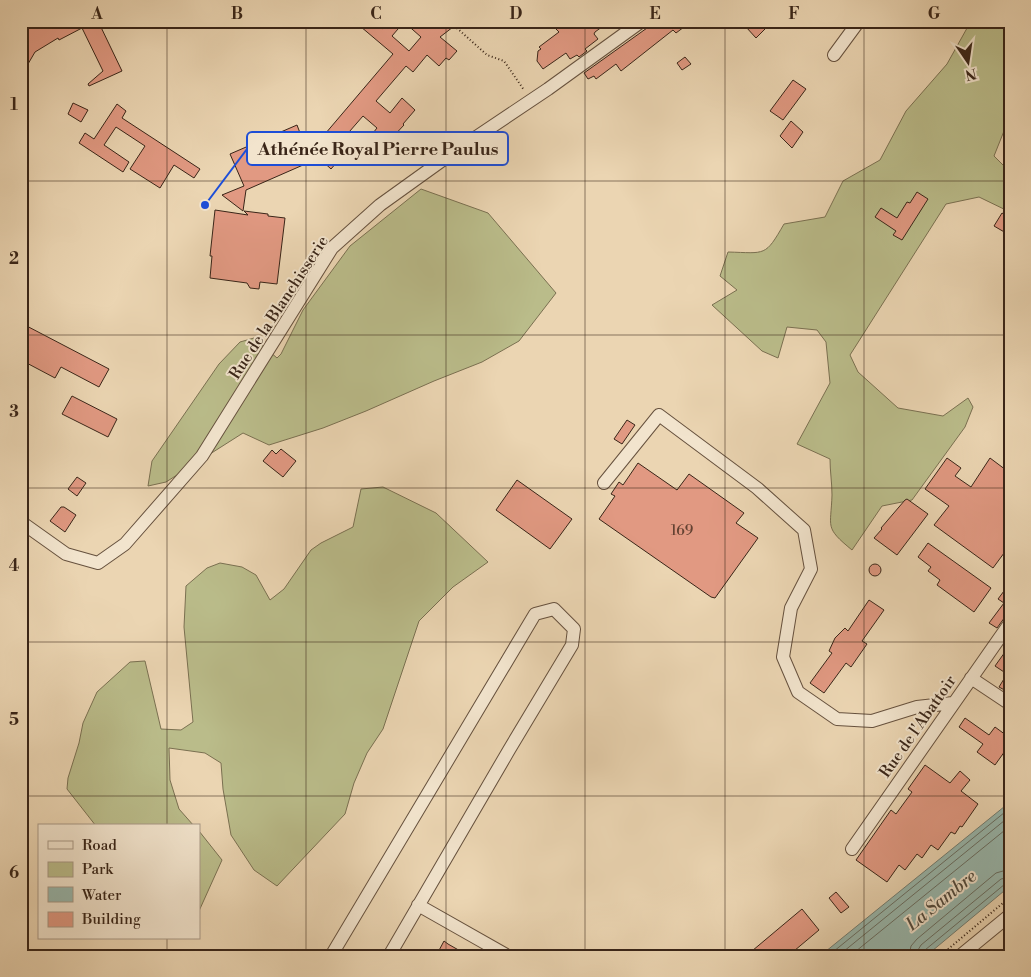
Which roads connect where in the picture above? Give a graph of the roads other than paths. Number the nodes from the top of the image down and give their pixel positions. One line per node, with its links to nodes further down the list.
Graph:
1 (642, 21): 5 (street, Rue de la Blanchisserie)
2 (859, 21): 3 (street)
3 (834, 55)
4 (604, 483): 8 (street)
5 (21, 522)
6 (1010, 623): 7 (street, Rue de l'Abattoir)
7 (970, 678): 8 (street, Rue de l'Abattoir); 9 (street)
8 (953, 703): 10 (street, Rue de l'Abattoir)
9 (1010, 704)
10 (852, 849)
11 (418, 905): 13 (street); 14 (street); 15 (street)
12 (1010, 915): 16 (street)
13 (332, 956)
14 (389, 956)
15 (508, 956)
16 (960, 956)

